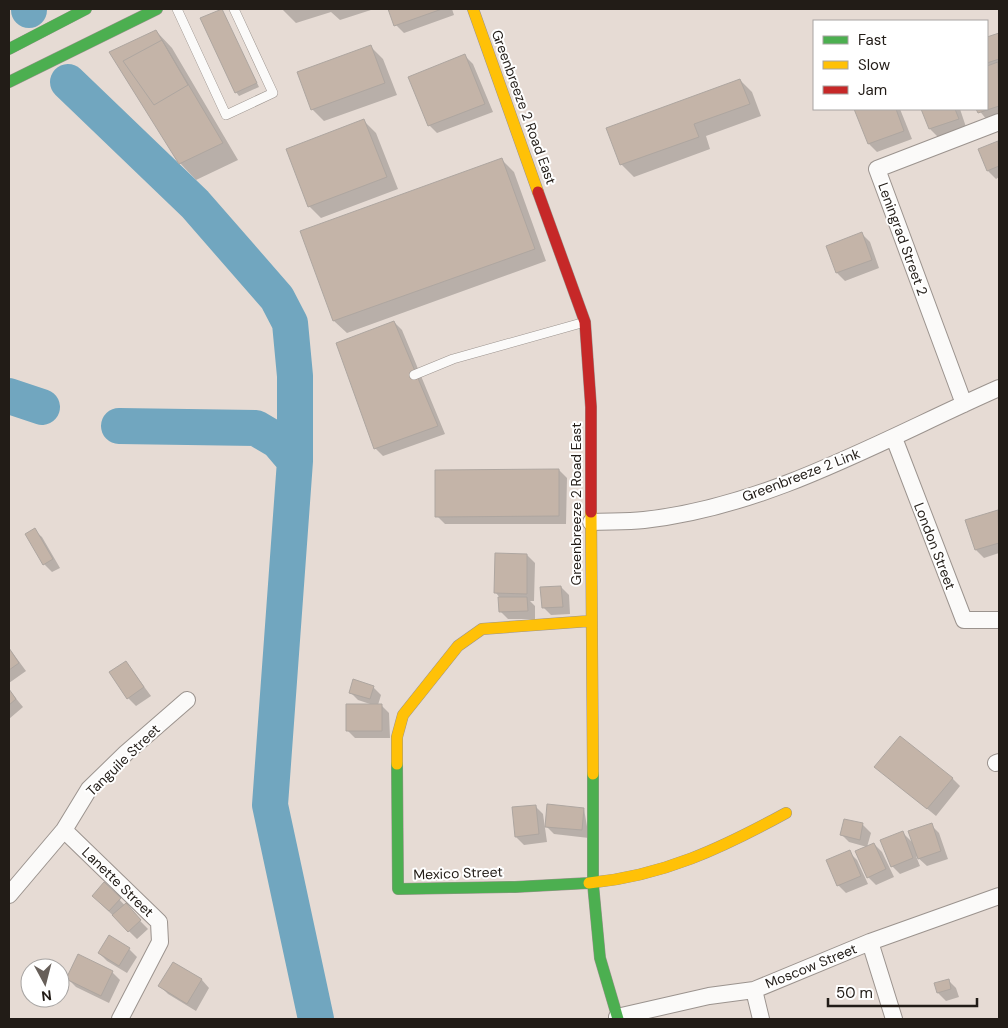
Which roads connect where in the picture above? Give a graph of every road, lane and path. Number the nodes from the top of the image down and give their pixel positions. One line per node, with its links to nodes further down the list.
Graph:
1 (86, 9): 6 (street)
2 (157, 9): 7 (street)
3 (177, 9): 4 (lane)
4 (234, 9)
5 (473, 9): 9 (street, Greenbreeze 2 Road East)
6 (10, 48)
7 (9, 82)
8 (999, 122): 12 (street, Leningrad Street 2)
9 (585, 322): 10 (lane); 14 (street, Greenbreeze 2 Road East)
10 (414, 375)
11 (999, 388): 12 (street, Greenbreeze 2 Link)
12 (964, 404): 13 (street, Greenbreeze 2 Link)
13 (894, 438): 14 (street, Greenbreeze 2 Link); 15 (street, London Street)
14 (591, 522): 16 (street, Greenbreeze 2 Road East)
15 (999, 620)
16 (590, 621): 20 (street, Greenbreeze 2 Road East); 20 (street, Mexico Street)
17 (187, 700): 19 (street, Tanguile Street)
18 (786, 813): 20 (street, Mexico Street)
19 (64, 830): 21 (street, Tanguile Street); 26 (street, Lanette Street)
20 (593, 884): 25 (street, Greenbreeze 2 Road East)
21 (9, 895)
22 (999, 896): 23 (street, Moscow Street)
23 (870, 942): 24 (street, Moscow Street); 28 (street)
24 (754, 990): 25 (street, Moscow Street); 27 (street)
25 (617, 1018)
26 (120, 1019)
27 (761, 1019)
28 (894, 1019)

